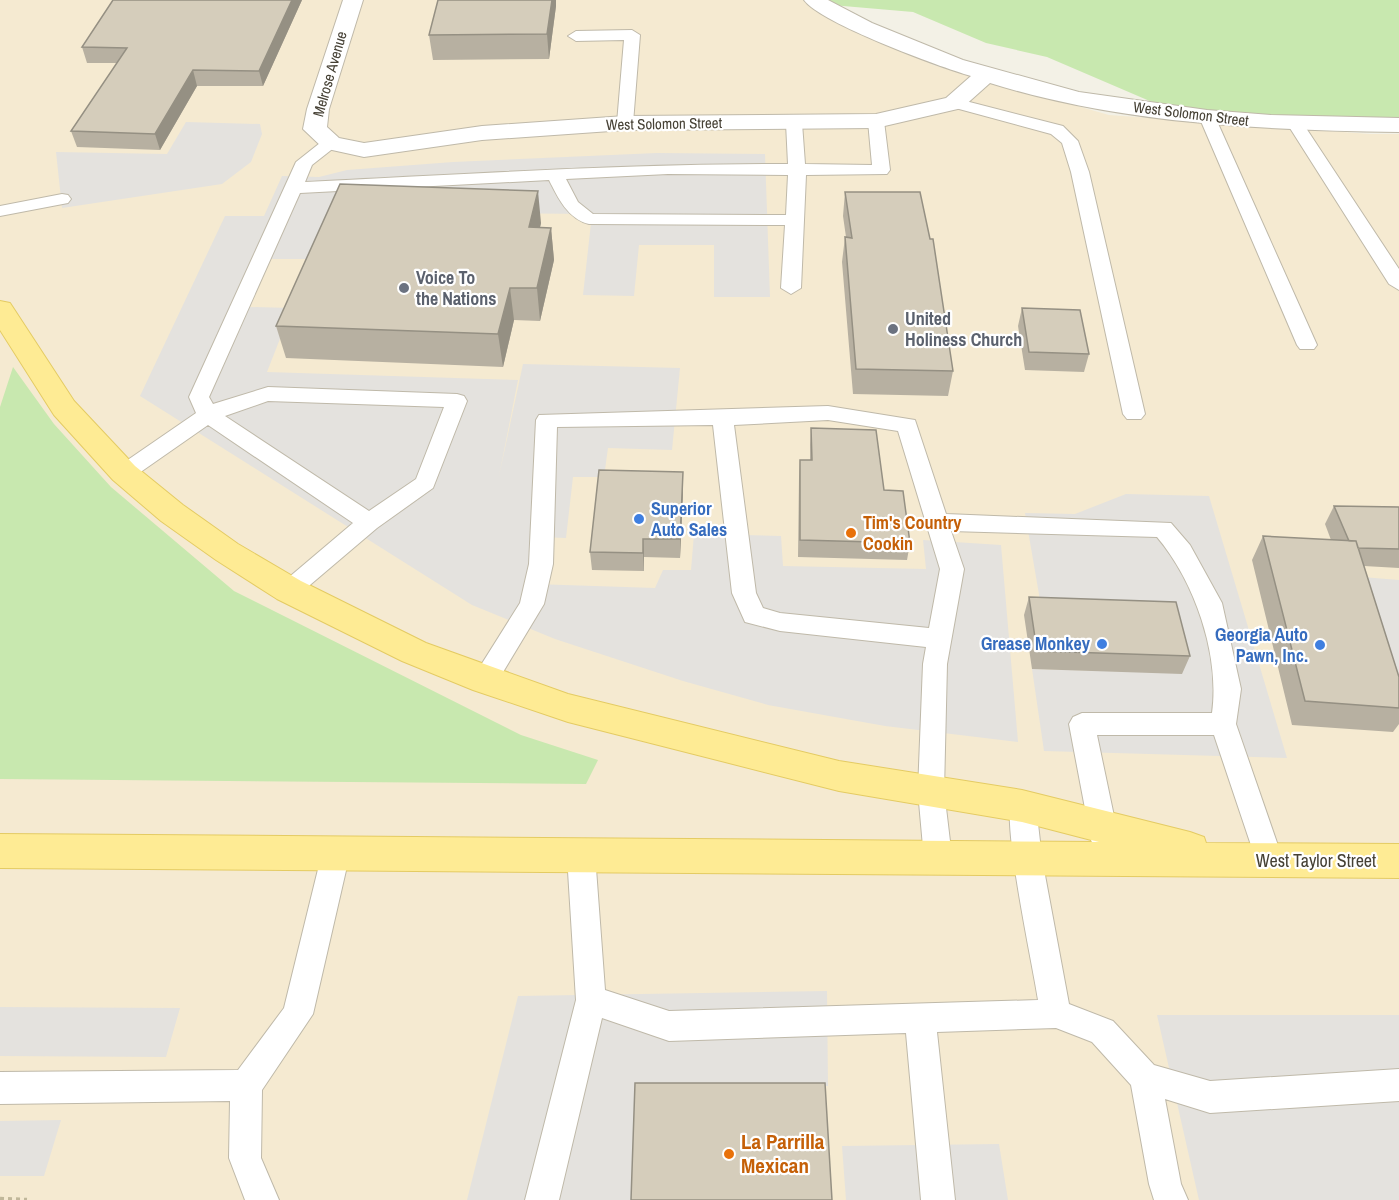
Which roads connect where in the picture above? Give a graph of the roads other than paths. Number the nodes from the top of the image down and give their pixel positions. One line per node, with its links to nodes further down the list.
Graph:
1 (353, 0): 12 (street, Melrose Avenue)
2 (814, 0): 4 (street, West Solomon Street)
3 (576, 36): 8 (lane)
4 (987, 74): 5 (street, West Solomon Street); 6 (street, West Solomon Street)
5 (954, 103): 7 (street, West Solomon Street); 24 (lane)
6 (1208, 119): 10 (street, West Solomon Street); 22 (lane)
7 (876, 121): 9 (street, West Solomon Street); 13 (lane)
8 (626, 123): 9 (street, West Solomon Street); 12 (street, West Solomon Street)
9 (794, 123): 13 (lane)
10 (1296, 125): 11 (street, West Solomon Street); 19 (lane)
11 (1399, 125)
12 (331, 143): 15 (lane)
13 (797, 171): 14 (lane); 18 (lane)
14 (554, 173): 15 (lane); 18 (lane)
15 (293, 188): 23 (lane)
16 (62, 199): 17 (lane)
17 (0, 211)
18 (794, 220): 20 (lane)
19 (1399, 284)
20 (791, 288)
21 (0, 309): 26 (main road)
22 (1307, 345)
23 (207, 414): 26 (lane); 27 (lane); 27 (lane)
24 (1134, 414)
25 (723, 418): 28 (lane); 30 (lane); 31 (lane)
26 (124, 473): 29 (main road)
27 (369, 522): 29 (lane)
28 (938, 522): 30 (lane); 32 (lane)
29 (289, 590): 31 (main road)
30 (939, 639): 33 (lane)
31 (485, 680): 33 (main road)
32 (1223, 724): 35 (lane); 41 (lane)
33 (931, 791): 34 (main road); 39 (lane)
34 (1022, 806): 35 (main road); 40 (lane)
35 (1105, 842): 40 (main road); 41 (main road, West Taylor Street)
36 (0, 851): 37 (main road)
37 (336, 853): 38 (main road); 47 (lane)
38 (581, 855): 39 (main road); 43 (lane)
39 (938, 858): 40 (main road)
40 (1028, 859): 44 (lane)
41 (1250, 860): 42 (main road, West Taylor Street)
42 (1399, 861)
43 (591, 1000): 45 (lane); 51 (lane)
44 (1056, 1014): 45 (lane); 46 (lane)
45 (920, 1019): 52 (lane)
46 (1145, 1078): 48 (lane); 53 (lane)
47 (246, 1084): 49 (lane); 50 (lane)
48 (1399, 1085)
49 (0, 1088)
50 (262, 1200)
51 (542, 1200)
52 (939, 1200)
53 (1171, 1200)

